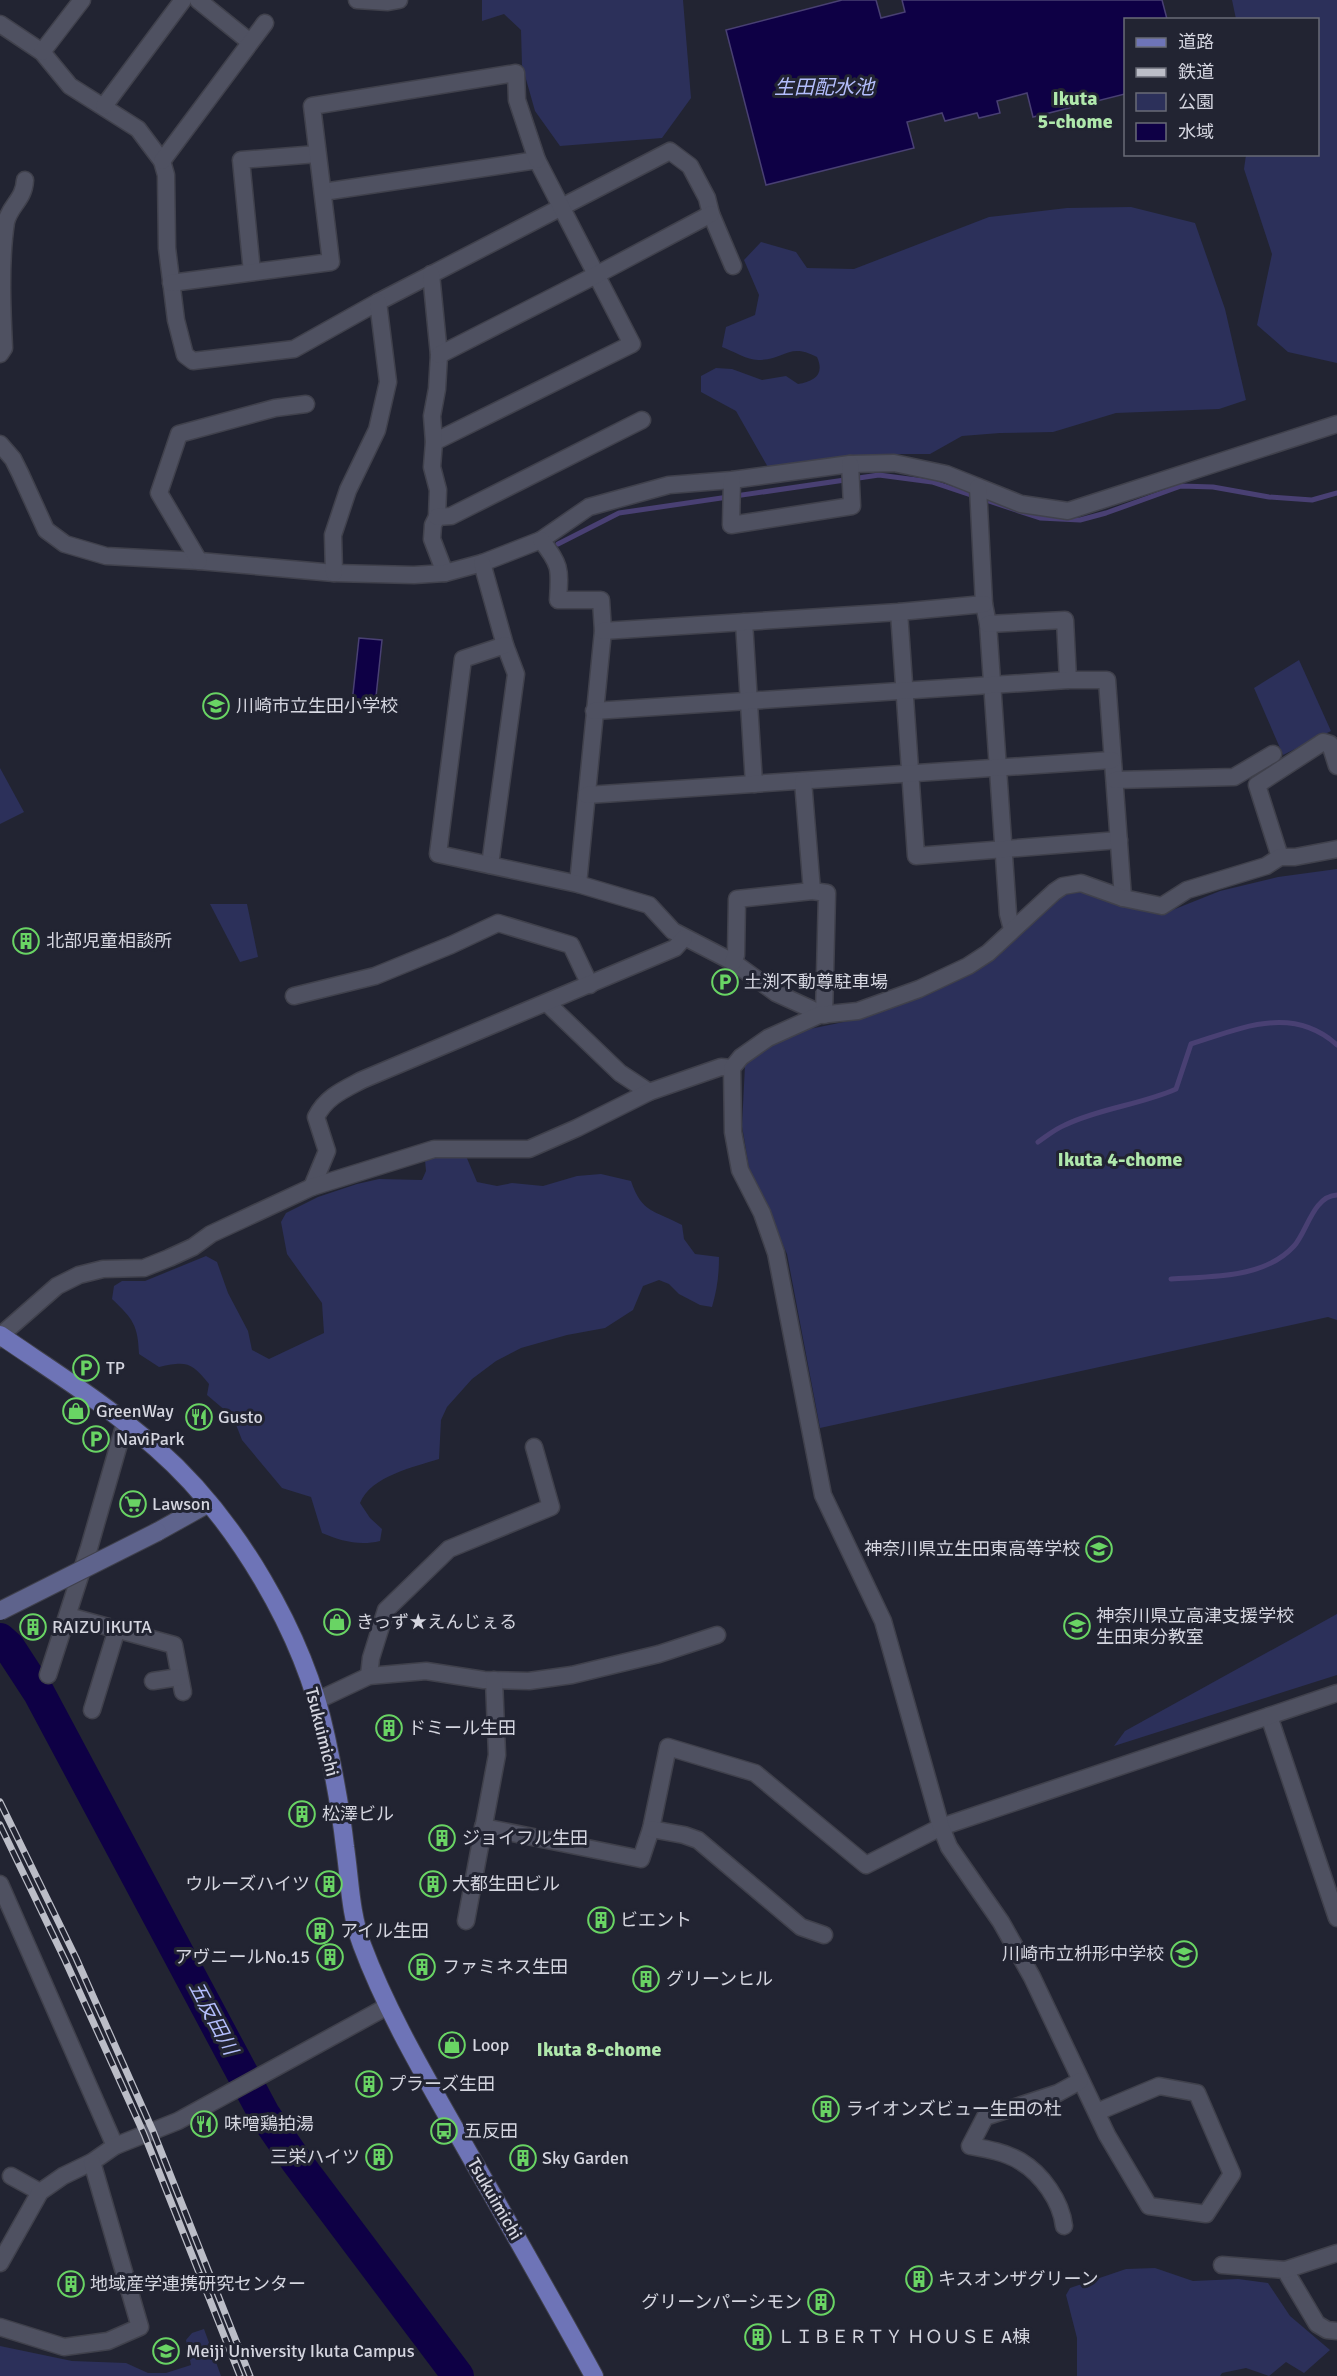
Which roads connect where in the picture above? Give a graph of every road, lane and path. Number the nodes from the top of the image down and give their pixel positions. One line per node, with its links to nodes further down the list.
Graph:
1 (82, 0): 9 (street)
2 (183, 0): 10 (street)
3 (198, 0): 8 (street)
4 (357, 0): 5 (street)
5 (399, 0)
6 (265, 23): 8 (street)
7 (0, 24): 9 (street)
8 (250, 42): 13 (street)
9 (42, 52): 10 (street)
10 (104, 106): 13 (street)
11 (317, 154): 12 (street); 15 (street); 19 (street)
12 (537, 160): 15 (street); 16 (street)
13 (162, 161): 22 (street)
14 (26, 180): 24 (street)
15 (323, 192): 19 (street)
16 (563, 207): 17 (street); 20 (street); 21 (street)
17 (711, 214): 18 (street); 21 (street)
18 (733, 266)
19 (252, 272): 22 (street)
20 (432, 274): 23 (street); 25 (street)
21 (598, 274): 25 (street); 29 (street)
22 (171, 283): 23 (street)
23 (378, 302): 38 (street)
24 (0, 354)
25 (439, 355): 29 (street)
26 (306, 404): 36 (street)
27 (642, 420): 34 (street)
28 (1337, 424): 33 (street)
29 (434, 442): 34 (street)
30 (0, 444): 36 (street)
31 (850, 464): 32 (street); 32 (street); 33 (street)
32 (732, 480): 35 (street)
33 (978, 488): 40 (street)
34 (437, 517): 39 (street)
35 (541, 540): 37 (street); 44 (street)
36 (199, 561): 38 (street)
37 (482, 563): 39 (street); 45 (street)
38 (334, 573): 39 (street)
39 (446, 573)
40 (984, 604): 41 (street); 43 (street)
41 (899, 612): 42 (street); 48 (street)
42 (744, 622): 44 (street); 49 (street)
43 (988, 624): 46 (street); 47 (street)
44 (603, 631): 50 (street)
45 (505, 645): 64 (street); 64 (street)
46 (1068, 680): 47 (street); 52 (street)
47 (992, 685): 48 (street); 54 (street)
48 (904, 691): 49 (street); 55 (street)
49 (747, 701): 50 (street); 58 (street)
50 (594, 711): 59 (street)
51 (1273, 754): 56 (street)
52 (1112, 760): 54 (street); 56 (street)
53 (1337, 766): 63 (street)
54 (997, 769): 55 (street); 62 (street)
55 (909, 774): 57 (street); 62 (street)
56 (1115, 780): 60 (street)
57 (803, 781): 58 (street); 66 (street)
58 (754, 784): 59 (street)
59 (587, 795): 65 (street)
60 (1119, 840): 62 (street); 67 (street)
61 (1337, 849): 63 (street)
62 (1004, 850): 68 (street)
63 (1280, 857): 67 (street)
64 (490, 865): 65 (street)
65 (578, 884): 69 (street)
66 (812, 891): 70 (street); 74 (street)
67 (1123, 898): 68 (street)
68 (1012, 929): 74 (street)
69 (684, 938): 70 (street); 71 (street)
70 (733, 962): 74 (street)
71 (590, 985): 72 (street); 73 (street)
72 (294, 996)
73 (547, 1003): 76 (street); 77 (street)
74 (822, 1015): 75 (street)
75 (732, 1068): 76 (street); 95 (street)
76 (649, 1092): 77 (street)
77 (312, 1186): 78 (street)
78 (0, 1336): 79 (main road, Tsukuimichi)
79 (125, 1423): 81 (main road, Tsukuimichi); 83 (street)
80 (534, 1448): 87 (street)
81 (209, 1503): 82 (street, bridge); 91 (main road, Tsukuimichi)
82 (0, 1611)
83 (68, 1616): 84 (street); 86 (street)
84 (117, 1629): 89 (street); 92 (street)
85 (717, 1635): 88 (street)
86 (48, 1675)
87 (369, 1676): 88 (street); 91 (street)
88 (494, 1680): 94 (street)
89 (153, 1681)
90 (1337, 1693): 93 (street)
91 (316, 1701): 101 (main road, Tsukuimichi)
92 (92, 1710)
93 (1269, 1716): 95 (street); 98 (street)
94 (483, 1827): 96 (street); 99 (street)
95 (941, 1827): 96 (street); 102 (street)
96 (651, 1829): 100 (street)
97 (0, 1884): 104 (street)
98 (1337, 1918)
99 (466, 1921)
100 (824, 1935)
101 (388, 2006): 104 (street); 115 (main road, Tsukuimichi)
102 (1080, 2081): 103 (street); 108 (street)
103 (1096, 2112): 103 (street)
104 (115, 2146): 105 (street)
105 (92, 2162): 107 (street); 113 (street)
106 (11, 2176): 107 (street)
107 (40, 2192): 110 (street)
108 (1064, 2226)
109 (1337, 2253): 112 (street)
110 (0, 2263)
111 (1222, 2265): 112 (street)
112 (1285, 2270): 114 (street)
113 (0, 2327)
114 (1337, 2331)
115 (594, 2376)

